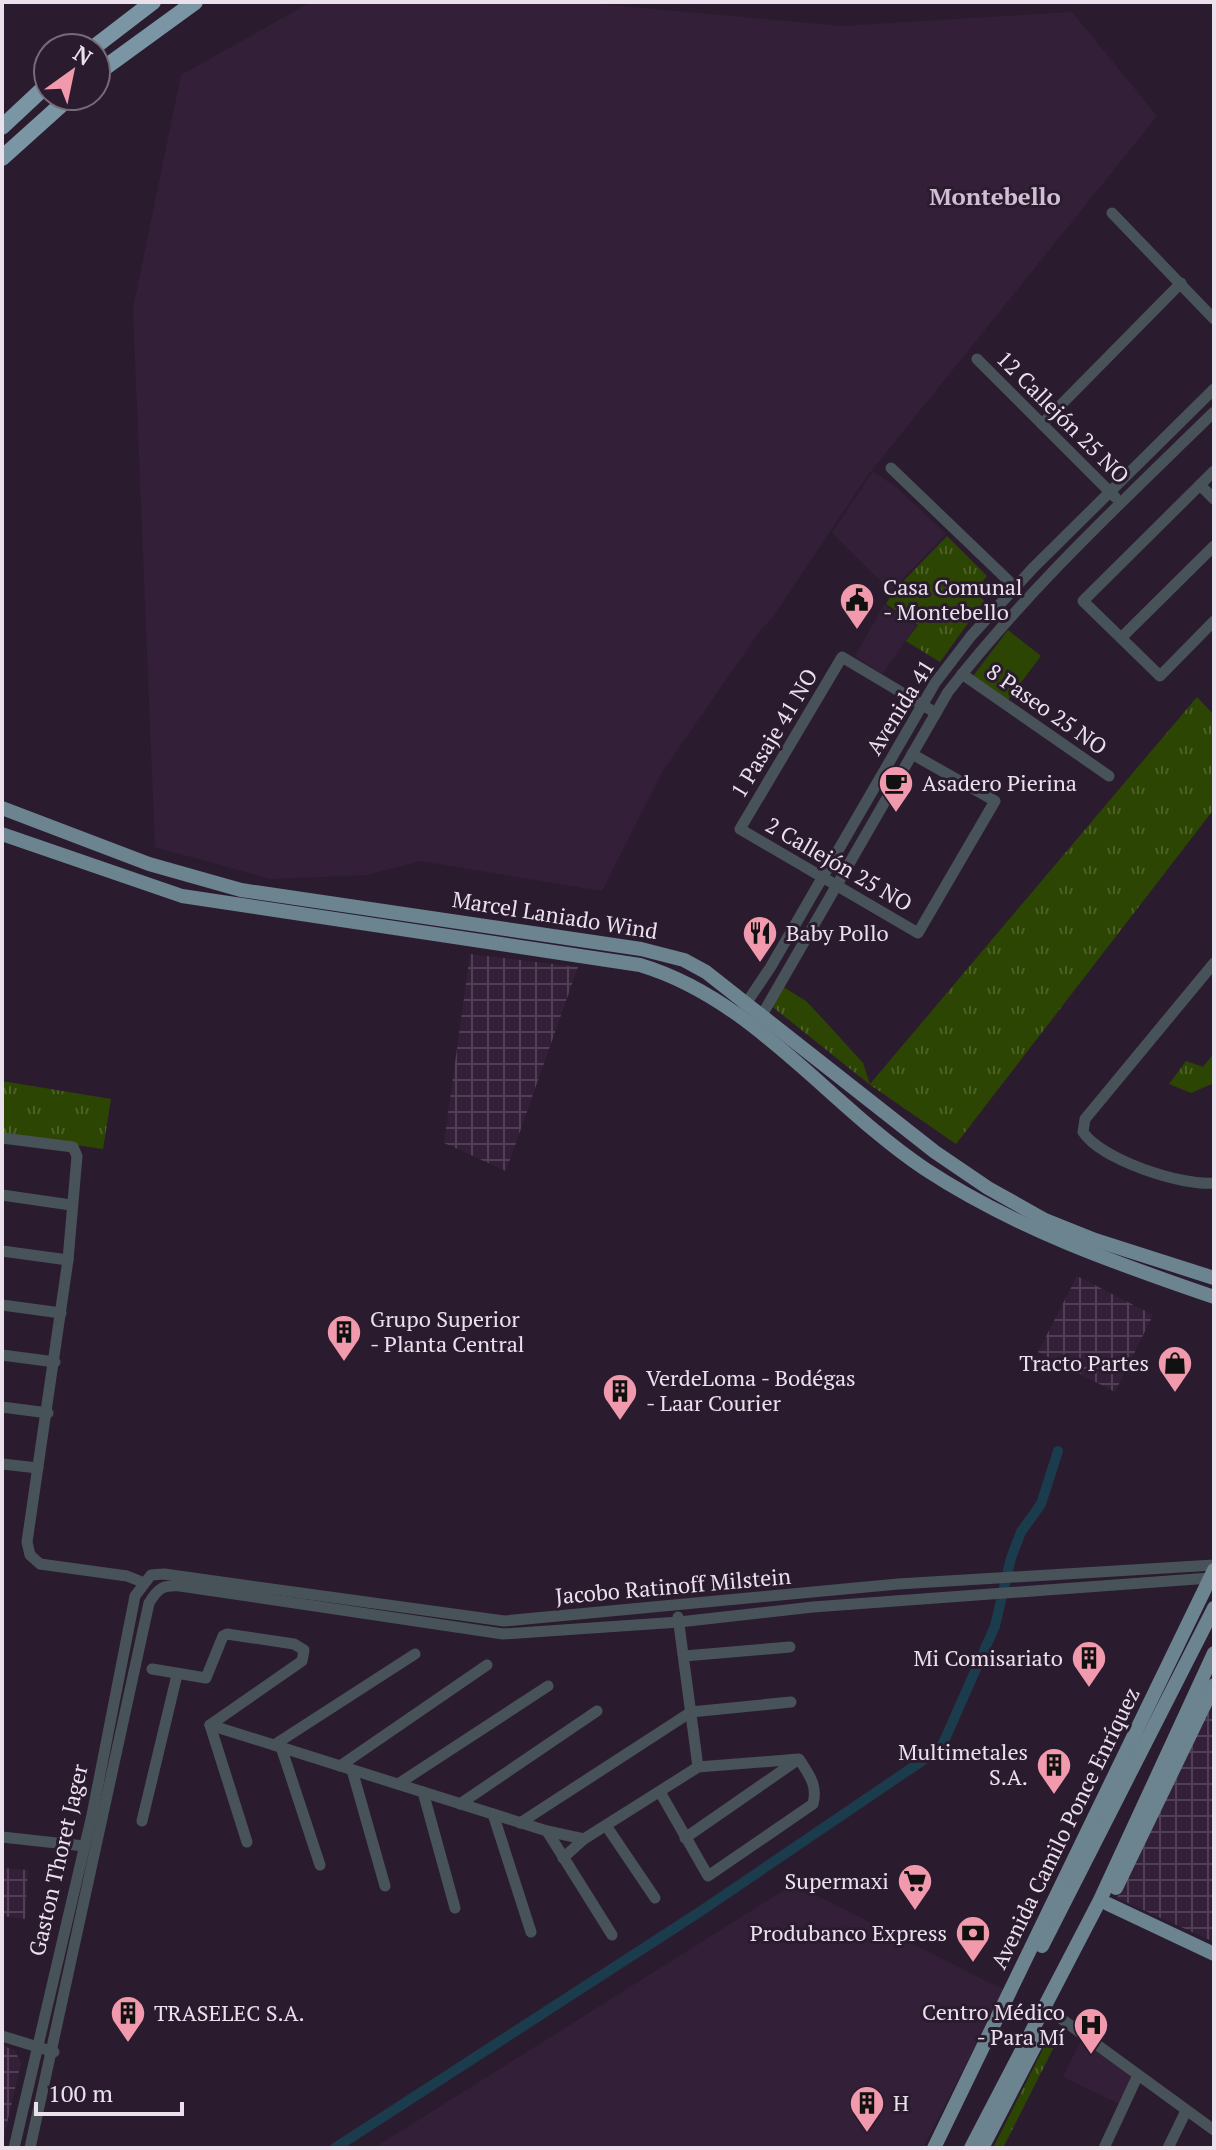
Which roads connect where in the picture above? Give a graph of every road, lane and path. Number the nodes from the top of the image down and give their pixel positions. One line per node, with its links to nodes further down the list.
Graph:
1 (153, 2): 3 (highway)
2 (195, 2): 4 (highway)
3 (112, 33)
4 (112, 62)
5 (32, 99): 7 (highway)
6 (53, 112): 8 (highway)
7 (2, 127)
8 (2, 158)
9 (1112, 213): 10 (street)
10 (1181, 283): 11 (street); 15 (street)
11 (1214, 319)
12 (977, 359): 15 (street, 12 Callejón 25 NO)
13 (1214, 389): 16 (street, Avenida 41)
14 (1214, 412): 17 (street, Avenida 41)
15 (1042, 424): 21 (street, 12 Callejón 25 NO)
16 (1157, 445): 17 (street); 21 (street, Avenida 41)
17 (1169, 456): 23 (street, Avenida 41)
18 (891, 468): 25 (street)
19 (1214, 471): 20 (street)
20 (1200, 485): 22 (street); 27 (street)
21 (1110, 492): 23 (street, 12 Callejón 25 NO); 25 (street, Avenida 41)
22 (1214, 499)
23 (1121, 503): 28 (street, Avenida 41)
24 (1214, 546): 27 (street)
25 (1015, 587): 29 (street, Avenida 41)
26 (1214, 621): 27 (street)
27 (1121, 638)
28 (962, 674): 30 (street, Avenida 41); 32 (street, 8 Paseo 25 NO)
29 (922, 705): 30 (street); 34 (street, 1 Pasaje 41 NO); 36 (street, Avenida 41)
30 (936, 713): 31 (street, Avenida 41)
31 (912, 754): 37 (street, Avenida 41); 37 (street, 2 Callejón 25 NO)
32 (1109, 776)
33 (2, 808): 39 (main road, Marcel Laniado Wind)
34 (740, 829): 36 (street, 2 Callejón 25 NO)
35 (2, 834): 39 (main road, Marcel Laniado Wind)
36 (823, 877): 37 (street, 2 Callejón 25 NO); 39 (street, Avenida 41)
37 (836, 885): 40 (street, Avenida 41)
38 (1214, 963): 43 (street)
39 (742, 1009): 40 (main road, Marcel Laniado Wind); 41 (main road, Marcel Laniado Wind)
40 (762, 1015): 41 (street, Avenida 41); 48 (main road, Marcel Laniado Wind)
41 (754, 1029): 49 (main road, Marcel Laniado Wind)
42 (2, 1138): 45 (street)
43 (1214, 1183)
44 (2, 1195): 45 (street)
45 (71, 1205): 47 (street)
46 (2, 1251): 47 (street)
47 (68, 1260): 51 (street)
48 (1214, 1278)
49 (1214, 1297)
50 (2, 1305): 51 (street)
51 (61, 1313): 53 (street)
52 (2, 1355): 53 (street)
53 (55, 1362): 55 (street)
54 (2, 1407): 55 (street)
55 (48, 1413): 57 (street)
56 (2, 1464): 57 (street)
57 (38, 1468): 59 (street)
58 (1213, 1572): 62 (street, Jacobo Ratinoff Milstein); 63 (main road); 64 (street, Jacobo Ratinoff Milstein); 118 (main road, Avenida Camilo Ponce Enríquez)
59 (142, 1582): 61 (street, Jacobo Ratinoff Milstein); 78 (street, Gaston Thoret Jager)
60 (157, 1590): 61 (street, Jacobo Ratinoff Milstein); 80 (street, Gaston Thoret Jager)
61 (322, 1602): 62 (street, Jacobo Ratinoff Milstein); 64 (street, Jacobo Ratinoff Milstein)
62 (676, 1605): 64 (street)
63 (1213, 1610): 116 (main road, Avenida Camilo Ponce Enríquez)
64 (679, 1622): 68 (street)
65 (790, 1647): 68 (street)
66 (1214, 1653): 103 (main road)
67 (415, 1654): 79 (street)
68 (684, 1656): 76 (street)
69 (487, 1665): 82 (street)
70 (152, 1669): 71 (street)
71 (177, 1675): 77 (street); 90 (street)
72 (1214, 1685): 103 (main road)
73 (548, 1686): 85 (street)
74 (791, 1702): 76 (street)
75 (597, 1711): 88 (street)
76 (691, 1712): 83 (street); 91 (street)
77 (210, 1725): 79 (street); 97 (street)
78 (104, 1744): 80 (street); 98 (street, Gaston Thoret Jager)
79 (278, 1746): 82 (street); 100 (street)
80 (119, 1747): 113 (street, Gaston Thoret Jager)
81 (799, 1759): 83 (street); 95 (street); 95 (street)
82 (340, 1766): 84 (street)
83 (698, 1767): 87 (street)
84 (352, 1770): 85 (street); 101 (street)
85 (398, 1784): 86 (street)
86 (423, 1792): 88 (street); 104 (street)
87 (660, 1792): 92 (street); 95 (street)
88 (460, 1804): 89 (street)
89 (493, 1814): 91 (street); 105 (street)
90 (142, 1821)
91 (520, 1823): 93 (street)
92 (607, 1827): 96 (street); 102 (street)
93 (547, 1831): 96 (street); 99 (street)
94 (2, 1837): 98 (street)
95 (685, 1838)
96 (584, 1839): 99 (street)
97 (247, 1842)
98 (84, 1846): 112 (street, Gaston Thoret Jager)
99 (563, 1858): 106 (street)
100 (320, 1865)
101 (385, 1886)
102 (655, 1898)
103 (1104, 1902): 107 (main road); 108 (main road); 109 (main road)
104 (455, 1908)
105 (531, 1932)
106 (612, 1935)
107 (1214, 1954)
108 (1051, 1994): 109 (main road); 110 (main road)
109 (1052, 2012): 110 (main road); 114 (street); 124 (main road)
110 (1035, 2025): 123 (main road)
111 (2, 2036): 112 (street)
112 (36, 2047): 113 (street); 119 (street, Gaston Thoret Jager)
113 (54, 2052): 120 (street, Gaston Thoret Jager)
114 (1138, 2075): 115 (street); 125 (street)
115 (1186, 2111): 117 (street); 126 (street)
116 (960, 2114): 118 (main road); 122 (main road, Avenida Camilo Ponce Enríquez)
117 (1214, 2130)
118 (942, 2131): 121 (main road, Avenida Camilo Ponce Enríquez); 122 (main road)
119 (14, 2148)
120 (30, 2148)
121 (934, 2148)
122 (943, 2148)
123 (971, 2148)
124 (982, 2148)
125 (1104, 2148)
126 (1168, 2148)

